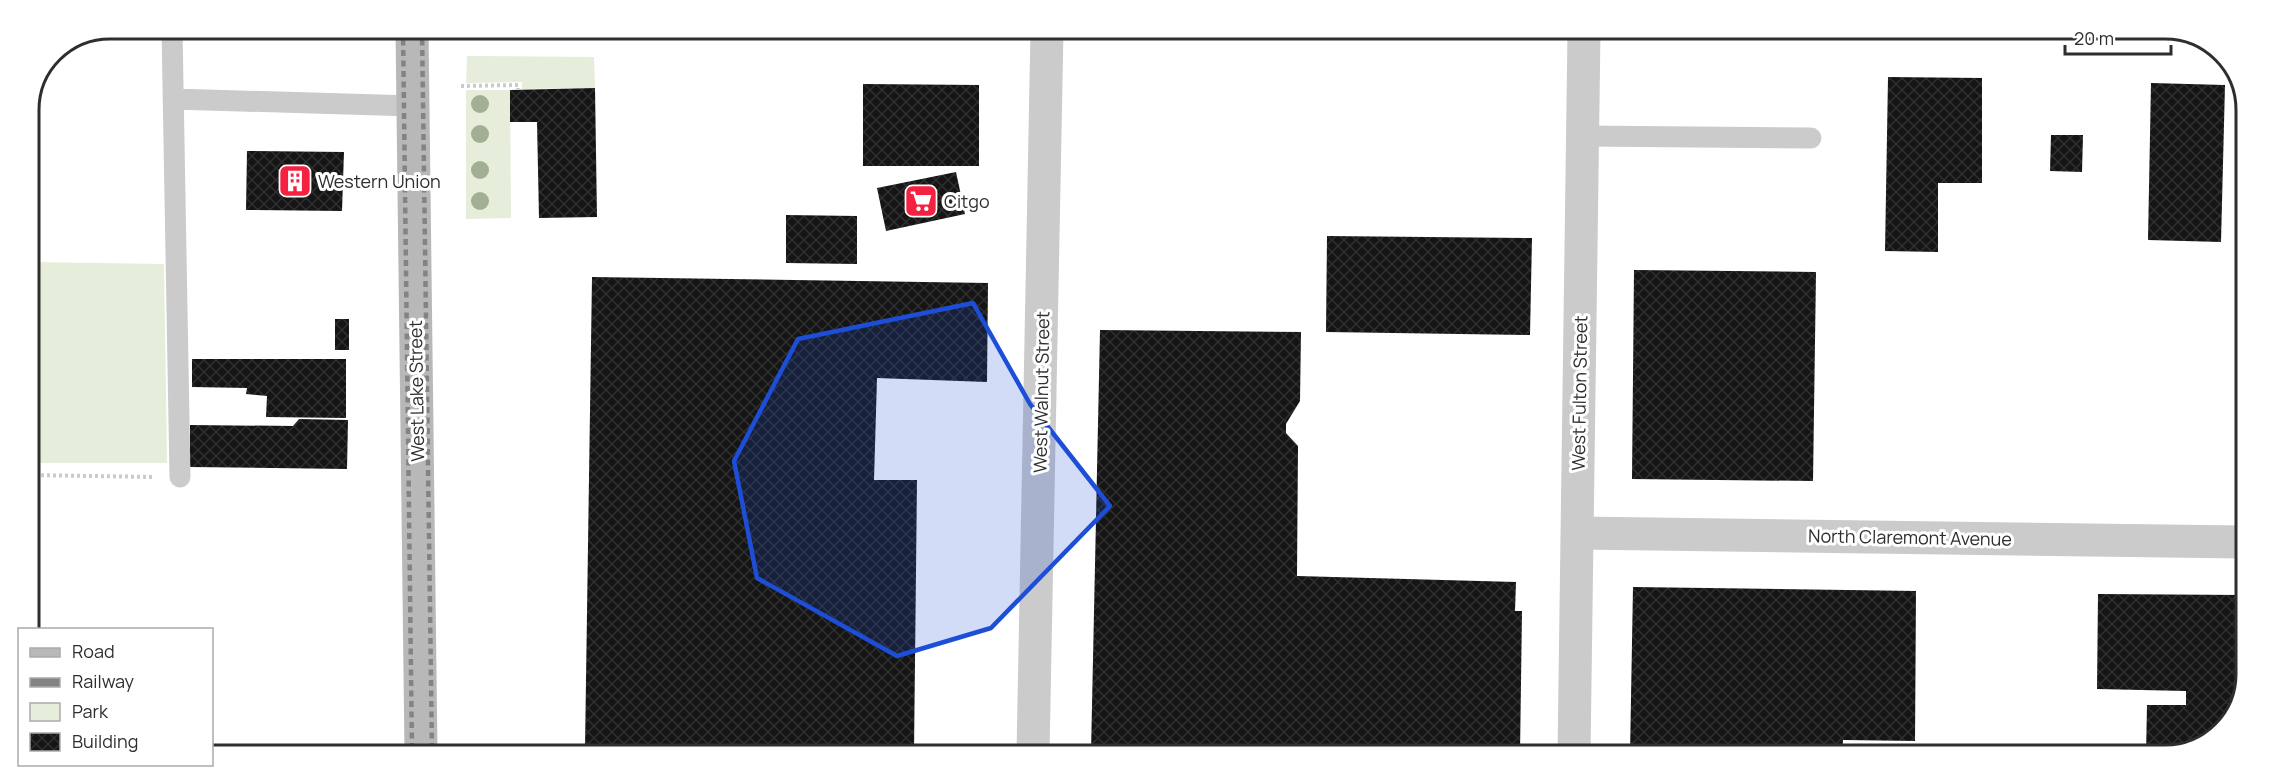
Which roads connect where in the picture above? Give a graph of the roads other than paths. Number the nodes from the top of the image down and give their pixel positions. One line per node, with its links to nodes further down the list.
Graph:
1 (172, 39): 5 (lane)
2 (412, 39): 6 (main road, West Lake Street)
3 (1047, 39): 13 (street, West Walnut Street)
4 (1584, 39): 7 (street, West Fulton Street)
5 (174, 99): 6 (lane); 9 (lane)
6 (413, 106): 12 (main road, West Lake Street)
7 (1582, 136): 8 (lane); 10 (street, West Fulton Street)
8 (1811, 138)
9 (180, 477)
10 (1578, 532): 11 (street, North Claremont Avenue); 14 (street, West Fulton Street)
11 (2236, 542)
12 (421, 745)
13 (1033, 745)
14 (1574, 745)

